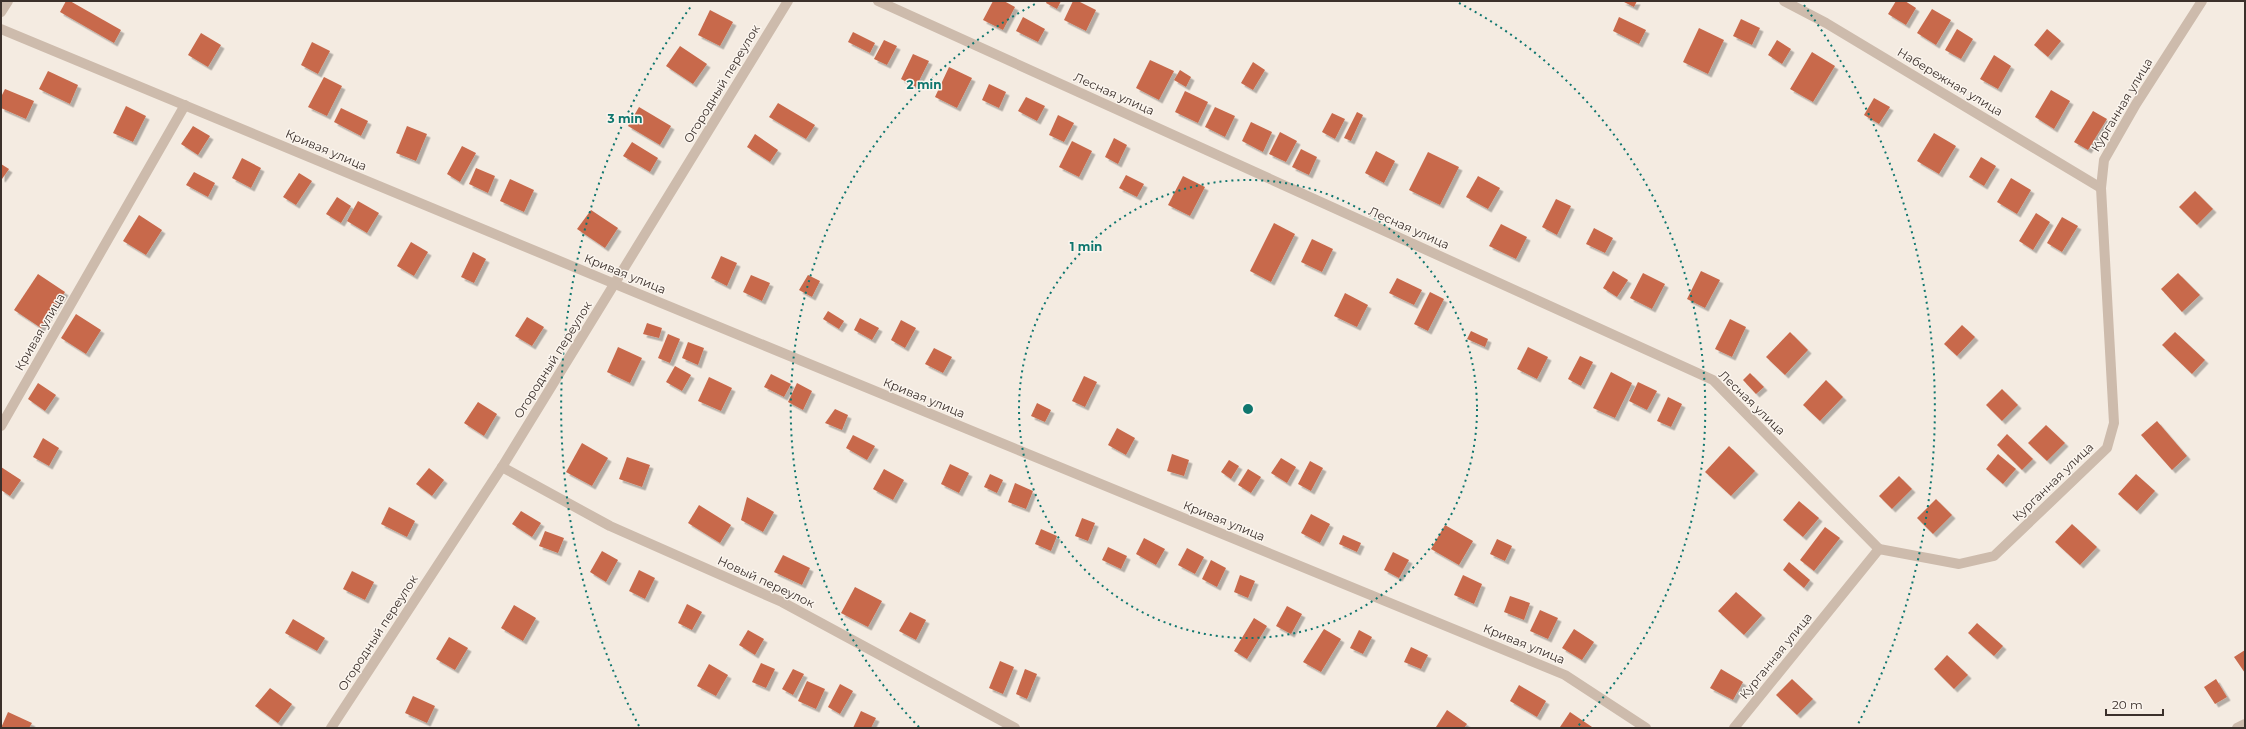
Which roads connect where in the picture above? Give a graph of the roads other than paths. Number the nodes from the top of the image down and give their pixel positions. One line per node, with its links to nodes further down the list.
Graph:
1 (8, 1): 6 (street)
2 (788, 1): 10 (street, Огородный переулок)
3 (878, 1): 13 (street, Лесная улица)
4 (1784, 1): 9 (street, Набережная улица)
5 (2202, 1): 9 (street, Курганная улица)
6 (1, 12)
7 (1, 29): 8 (street, Кривая улица)
8 (185, 105): 10 (street, Кривая улица); 11 (street, Кривая улица)
9 (2101, 188): 13 (street, Курганная улица)
10 (615, 284): 12 (street, Огородный переулок); 17 (street, Кривая улица)
11 (1, 426)
12 (502, 467): 15 (street, Огородный переулок); 16 (street, Новый переулок)
13 (1879, 549): 18 (street, Курганная улица)
14 (2245, 724): 19 (street)
15 (331, 728)
16 (1015, 728)
17 (1646, 728)
18 (1734, 728)
19 (2237, 728)

